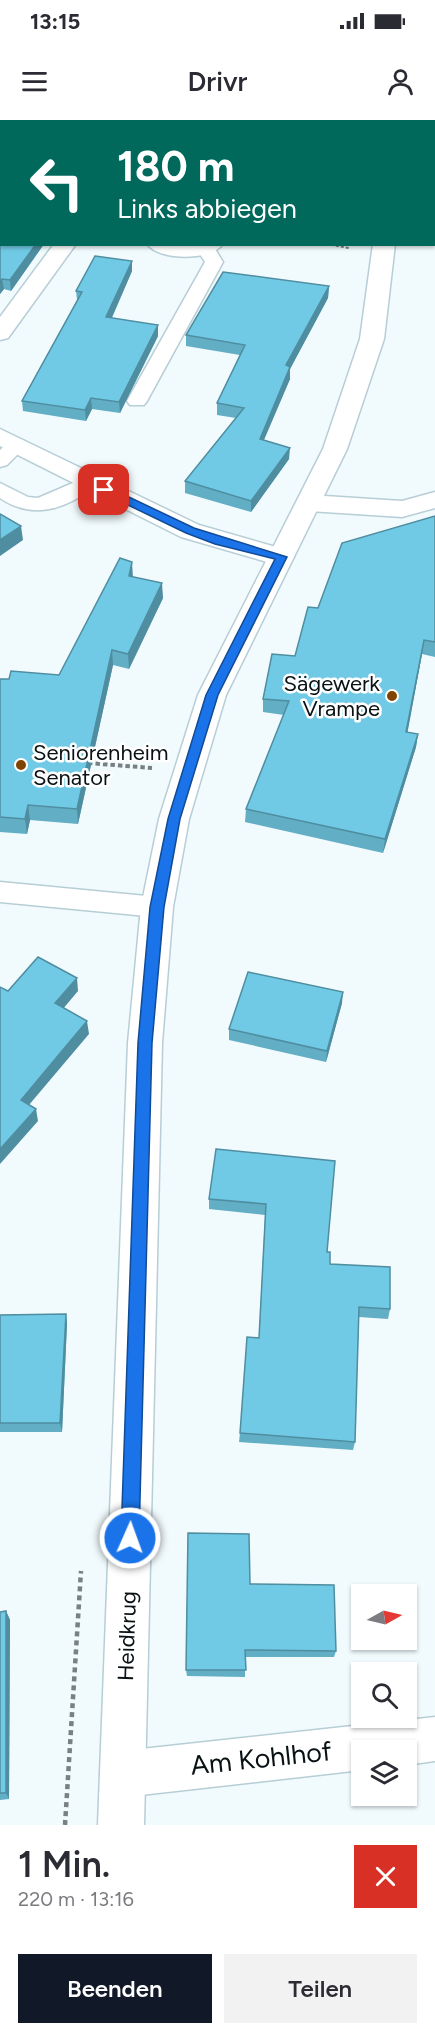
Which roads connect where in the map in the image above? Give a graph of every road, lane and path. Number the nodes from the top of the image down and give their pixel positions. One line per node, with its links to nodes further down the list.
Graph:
1 (64, 246): 5 (main road)
2 (164, 246): 3 (main road)
3 (209, 246): 6 (lane)
4 (384, 246): 11 (main road, Heidkrug)
5 (0, 333)
6 (137, 401)
7 (6, 447): 8 (main road)
8 (89, 482): 9 (lane); 12 (main road)
9 (0, 489)
10 (435, 500): 11 (main road)
11 (309, 503): 12 (main road, Heidkrug)
12 (286, 547): 16 (main road, Heidkrug)
13 (79, 762): 14 (path)
14 (162, 769)
15 (0, 892): 16 (lane)
16 (157, 907): 18 (main road, Heidkrug)
17 (435, 1739): 18 (main road, Am Kohlhof)
18 (123, 1774): 19 (main road, Heidkrug)
19 (121, 1825)

